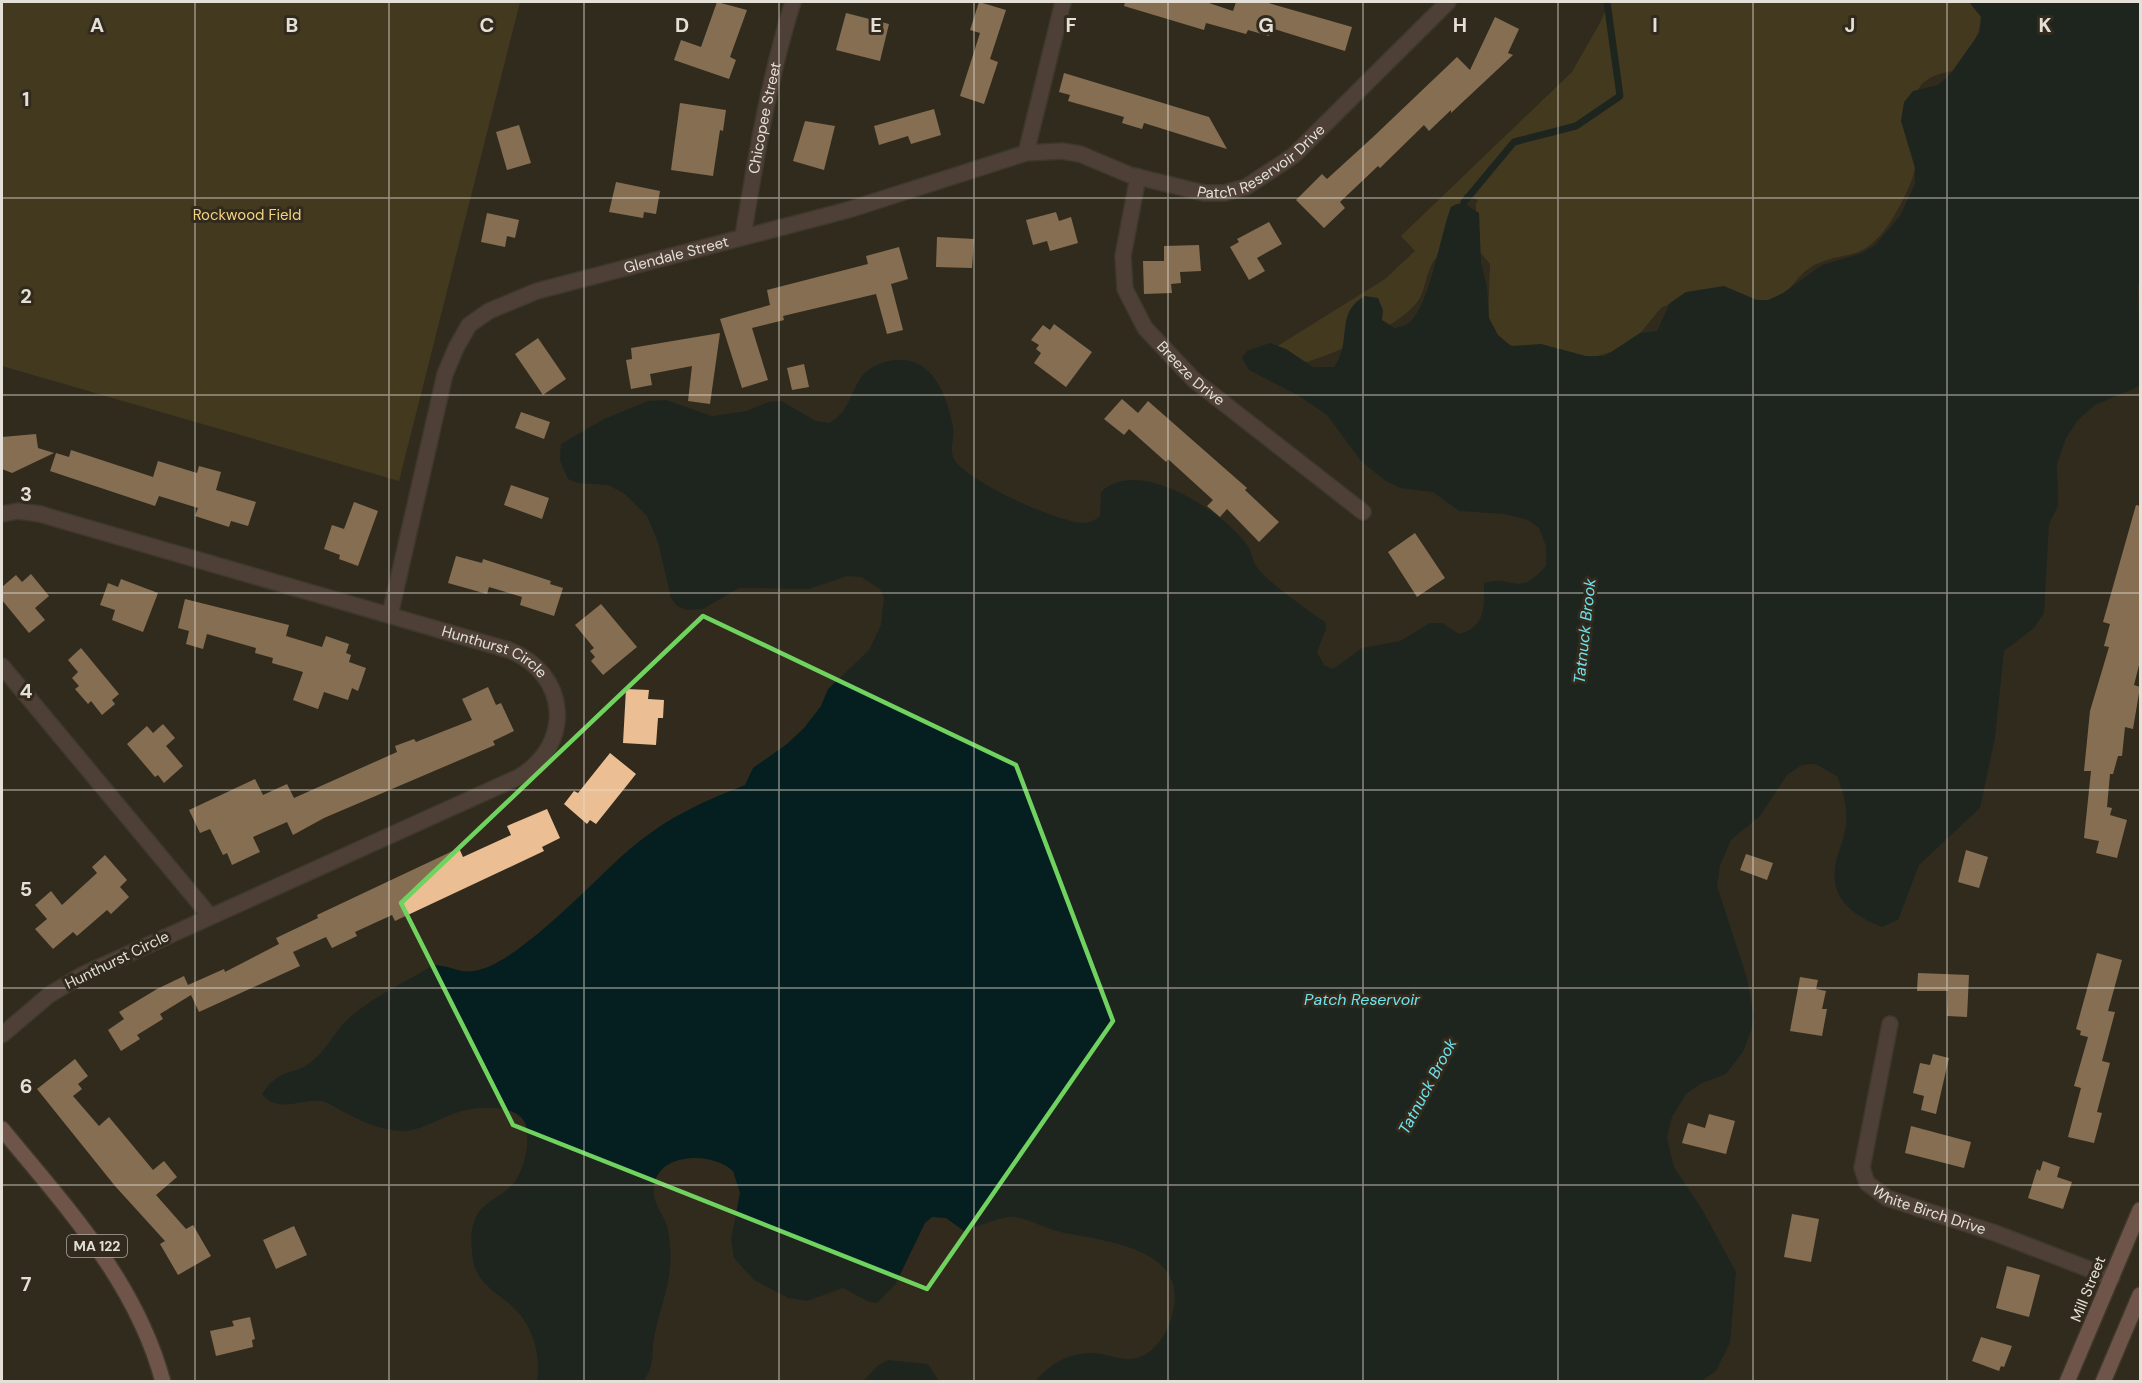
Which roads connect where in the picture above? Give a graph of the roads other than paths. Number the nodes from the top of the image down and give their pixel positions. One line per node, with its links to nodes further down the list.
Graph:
1 (794, 2): 6 (street, Chicopee Street)
2 (1063, 2): 4 (street)
3 (1445, 2): 5 (street, Patch Reservoir Drive)
4 (1026, 153): 5 (street, Patch Reservoir Drive); 6 (street, Glendale Street)
5 (1138, 177): 7 (street, Breeze Drive)
6 (743, 236): 9 (street, Glendale Street)
7 (1363, 512)
8 (2, 514): 9 (street, Hunthurst Circle)
9 (390, 615): 11 (street, Hunthurst Circle)
10 (2, 666): 11 (street)
11 (210, 916): 13 (street, Hunthurst Circle)
12 (1890, 1024): 16 (street, White Birch Drive)
13 (2, 1035)
14 (2, 1129): 18 (main road, MA 122)
15 (2140, 1210): 16 (main road, Mill Street)
16 (2112, 1278): 19 (main road, Mill Street)
17 (2140, 1295): 20 (main road)
18 (163, 1382)
19 (2067, 1382)
20 (2103, 1382)

